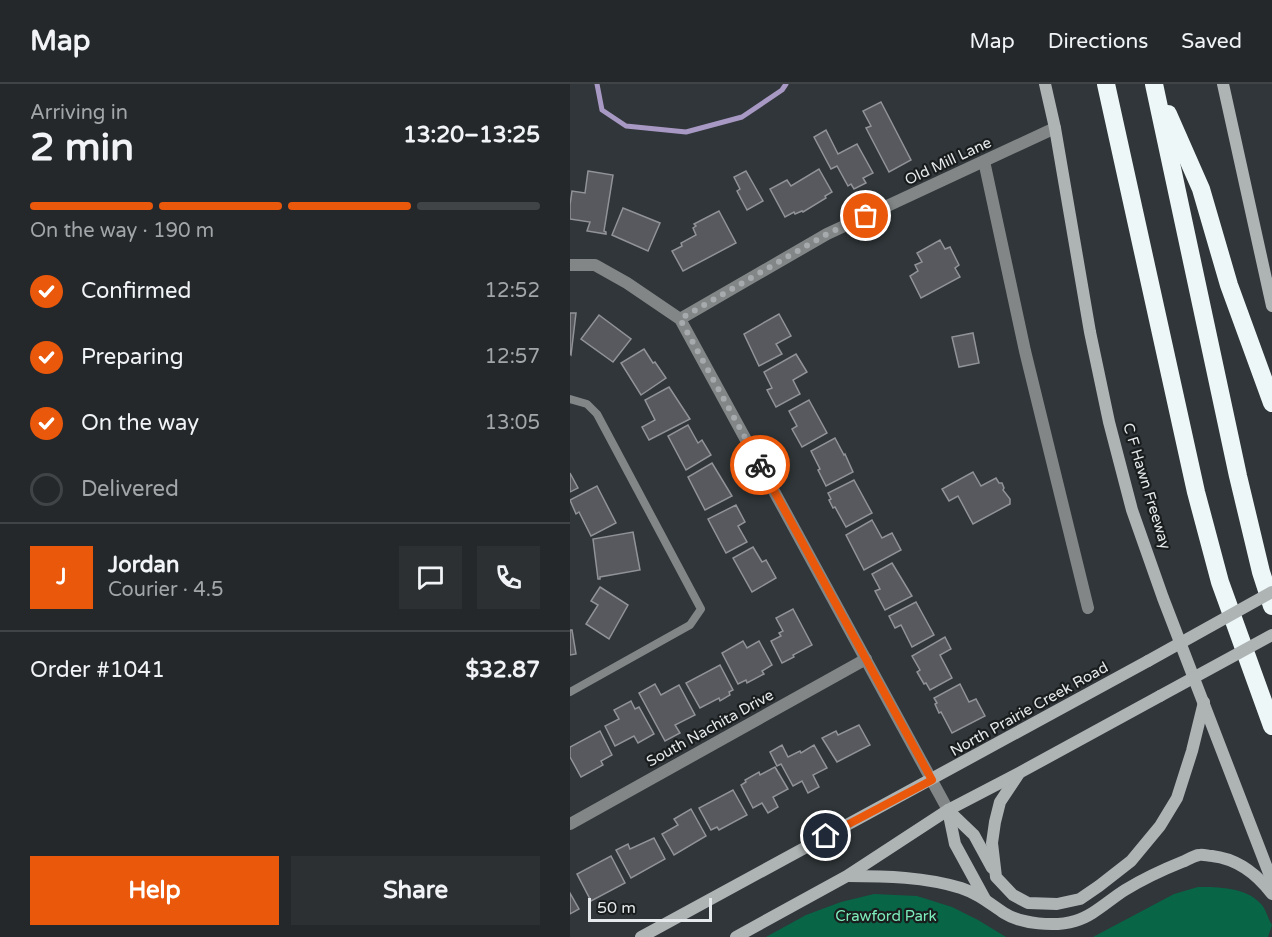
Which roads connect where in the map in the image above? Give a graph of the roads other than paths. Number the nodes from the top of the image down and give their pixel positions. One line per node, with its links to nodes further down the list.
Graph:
1 (1046, 84): 5 (main road, C F Hawn Freeway)
2 (1106, 84): 19 (highway)
3 (1154, 84): 11 (highway); 13 (highway)
4 (1222, 84): 8 (main road)
5 (1055, 128): 6 (street, Old Mill Lane); 18 (main road, C F Hawn Freeway)
6 (984, 161): 9 (street, Old Mill Lane); 14 (street)
7 (570, 265): 9 (street)
8 (1272, 306)
9 (680, 319): 16 (street)
10 (570, 399): 17 (lane)
11 (1272, 403)
12 (1272, 592): 21 (main road, North Prairie Creek Road, bridge)
13 (1272, 606)
14 (1088, 608)
15 (1272, 635): 20 (main road, bridge)
16 (866, 659): 21 (street); 23 (street, South Nachita Drive)
17 (570, 692)
18 (1204, 700): 25 (main road); 26 (main road, C F Hawn Freeway)
19 (1272, 726)
20 (1019, 773): 22 (main road); 25 (main road)
21 (932, 780): 22 (street); 29 (main road, North Prairie Creek Road)
22 (948, 810): 24 (main road); 25 (main road); 28 (main road)
23 (570, 824)
24 (847, 876): 28 (main road); 30 (main road)
25 (996, 877)
26 (1272, 881)
27 (1272, 894): 28 (main road)
28 (985, 899)
29 (641, 937)
30 (736, 937)

